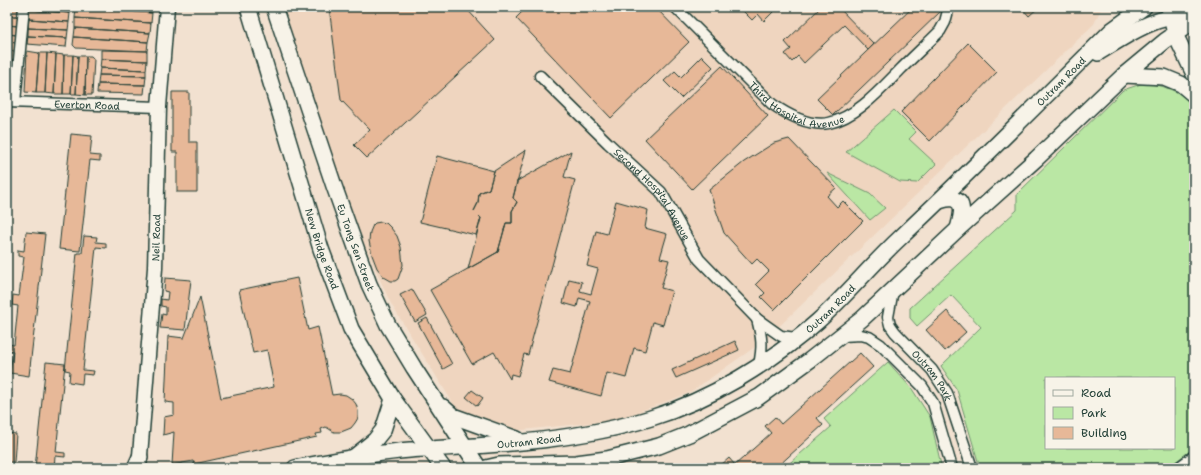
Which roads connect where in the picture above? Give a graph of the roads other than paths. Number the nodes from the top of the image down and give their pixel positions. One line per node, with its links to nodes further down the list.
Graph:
1 (24, 7): 21 (street, Everton Road)
2 (167, 7): 22 (main road, Neil Road)
3 (248, 7): 15 (main road, New Bridge Road)
4 (274, 7): 12 (main road, Eu Tong Sen Street)
5 (676, 7): 6 (street, Third Hospital Avenue)
6 (949, 7)
7 (1125, 7): 13 (main road)
8 (1144, 7): 13 (main road, Outram Road)
9 (1170, 12): 10 (main road); 14 (main road); 16 (main road)
10 (1194, 18)
11 (1194, 21): 14 (main road, Outram Road)
12 (280, 25): 15 (main road); 30 (main road, Eu Tong Sen Street)
13 (1112, 30): 16 (main road, Outram Road)
14 (1176, 34): 17 (main road); 18 (main road, Outram Road)
15 (258, 42): 31 (main road, New Bridge Road)
16 (1081, 62): 23 (main road, Outram Road)
17 (1194, 74)
18 (1124, 75): 20 (main road); 24 (main road, Outram Road)
19 (540, 76): 26 (street, Second Hospital Avenue)
20 (1194, 95)
21 (11, 102): 22 (street, Everton Road)
22 (159, 107): 37 (main road, Neil Road)
23 (940, 201): 24 (main road); 28 (main road, Outram Road)
24 (958, 229): 25 (main road, Outram Road)
25 (893, 290): 27 (main road, Outram Road); 44 (street, Outram Park)
26 (757, 319): 28 (street, Second Hospital Avenue); 29 (street)
27 (840, 336): 38 (main road, Outram Road); 43 (street, Outram Park)
28 (796, 338): 29 (main road, Outram Road)
29 (759, 365): 32 (main road, Outram Road)
30 (430, 390): 32 (main road); 33 (main road, Eu Tong Sen Street)
31 (393, 399): 34 (main road, New Bridge Road); 36 (main road)
32 (524, 441): 33 (main road, Outram Road)
33 (464, 446): 34 (main road, Outram Road); 41 (main road, Eu Tong Sen Street)
34 (429, 450): 36 (main road, Outram Road); 40 (main road, New Bridge Road)
35 (1194, 456): 45 (street)
36 (354, 457): 39 (main road, Outram Road)
37 (138, 464)
38 (573, 465): 42 (main road, Outram Road)
39 (295, 468)
40 (443, 468)
41 (479, 468)
42 (486, 468)
43 (952, 468)
44 (972, 468)
45 (1178, 468)

